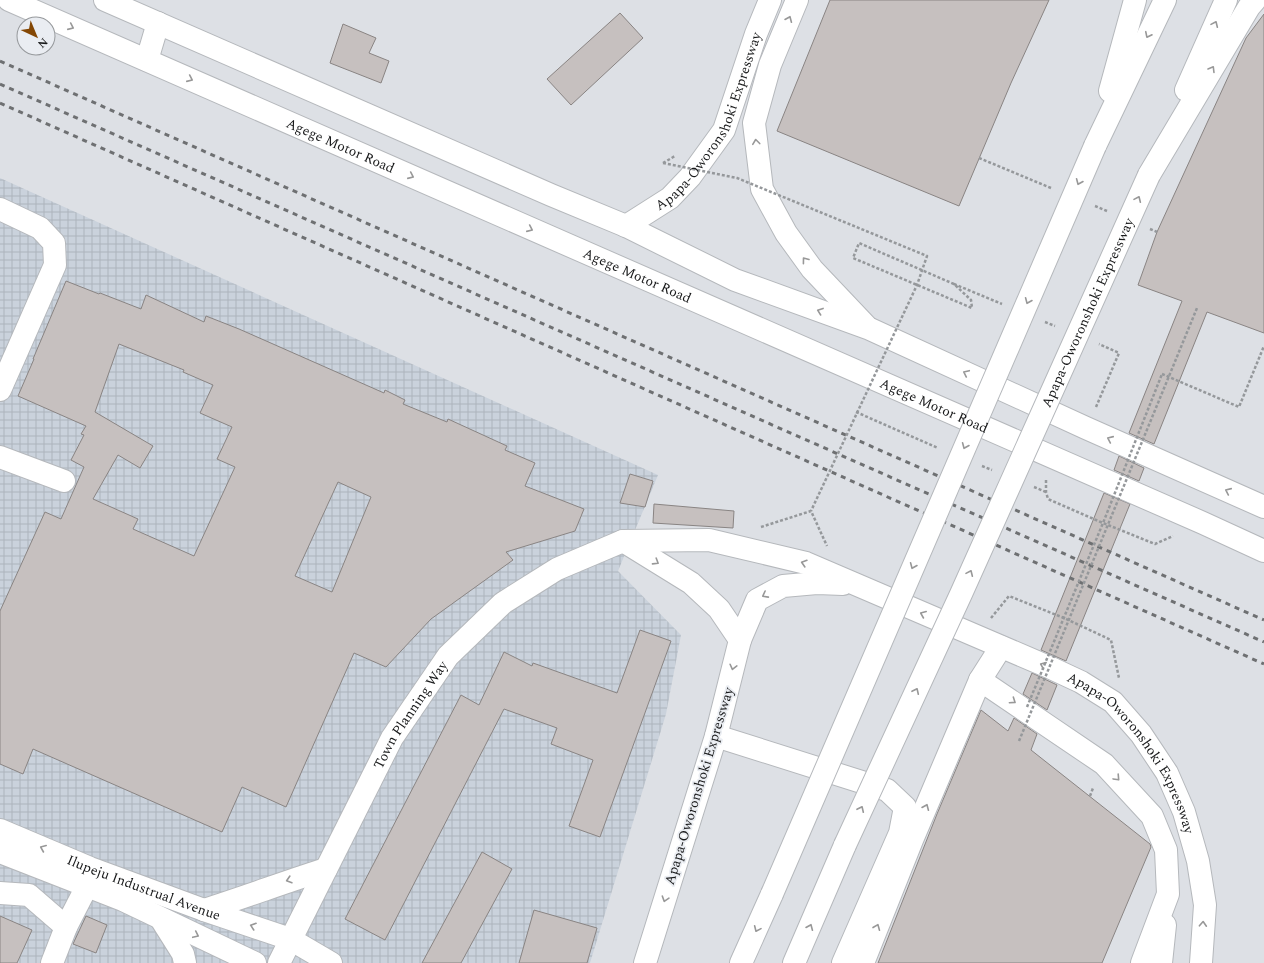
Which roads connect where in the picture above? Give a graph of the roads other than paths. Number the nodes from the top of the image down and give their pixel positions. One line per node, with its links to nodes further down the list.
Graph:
1 (9, 0): 10 (main road, Agege Motor Road, one-way to 10)
2 (105, 0): 9 (main road)
3 (770, 0): 14 (main road, Apapa-Oworonshoki Expressway)
4 (797, 0): 15 (main road, one-way to 4)
5 (1135, 0): 11 (main road)
6 (1165, 0): 11 (main road, one-way to 11)
7 (1226, 0): 12 (main road, Apapa-Oworonshoki Expressway, one-way to 7)
8 (1255, 0): 12 (main road, one-way to 8)
9 (158, 23): 10 (main road); 14 (main road)
10 (147, 60): 21 (main road, Agege Motor Road, one-way to 21)
11 (1095, 146): 43 (main road, one-way to 43, bridge)
12 (1149, 175): 44 (main road, Apapa-Oworonshoki Expressway, one-way to 12, bridge)
13 (0, 209): 16 (main road)
14 (626, 226): 15 (main road, one-way to 14)
15 (870, 329): 19 (main road, one-way to 15)
16 (0, 390)
17 (0, 457): 18 (main road)
18 (64, 481)
19 (1264, 507)
20 (623, 541): 22 (main road, Apapa-Oworonshoki Expressway, one-way to 20); 23 (main road, one-way to 23); 29 (main road, Town Planning Way)
21 (1264, 551)
22 (858, 586): 23 (main road, Apapa-Oworonshoki Expressway, one-way to 23); 24 (main road, Apapa-Oworonshoki Expressway, one-way to 22)
23 (740, 640): 26 (main road, Apapa-Oworonshoki Expressway, one-way to 26)
24 (1001, 647): 25 (main road); 49 (main road, Apapa-Oworonshoki Expressway, one-way to 24)
25 (980, 680): 32 (main road, one-way to 32); 46 (main road, one-way to 25)
26 (716, 736): 42 (main road, Apapa-Oworonshoki Expressway, one-way to 42); 45 (main road)
27 (0, 830): 33 (main road, Ilupeju Industrual Avenue, one-way to 27)
28 (0, 852): 30 (main road, Ilupeju Industrual Avenue)
29 (326, 869): 33 (main road, one-way to 33); 36 (main road, Town Planning Way)
30 (87, 886): 34 (main road, Ilupeju Industrual Avenue); 35 (main road)
31 (0, 893): 35 (main road)
32 (1168, 894): 47 (main road); 48 (main road)
33 (204, 910): 36 (main road, Ilupeju Industrual Avenue, one-way to 33)
34 (161, 919): 38 (main road); 39 (main road, Ilupeju Industrual Avenue, one-way to 39)
35 (66, 927): 37 (main road)
36 (290, 939): 40 (main road, Town Planning Way); 41 (main road, Ilupeju Industrual Avenue)
37 (52, 963)
38 (185, 963)
39 (255, 963)
40 (279, 963)
41 (331, 963)
42 (645, 963)
43 (742, 963)
44 (794, 963)
45 (843, 963)
46 (863, 963)
47 (1142, 963)
48 (1161, 963)
49 (1201, 963)

